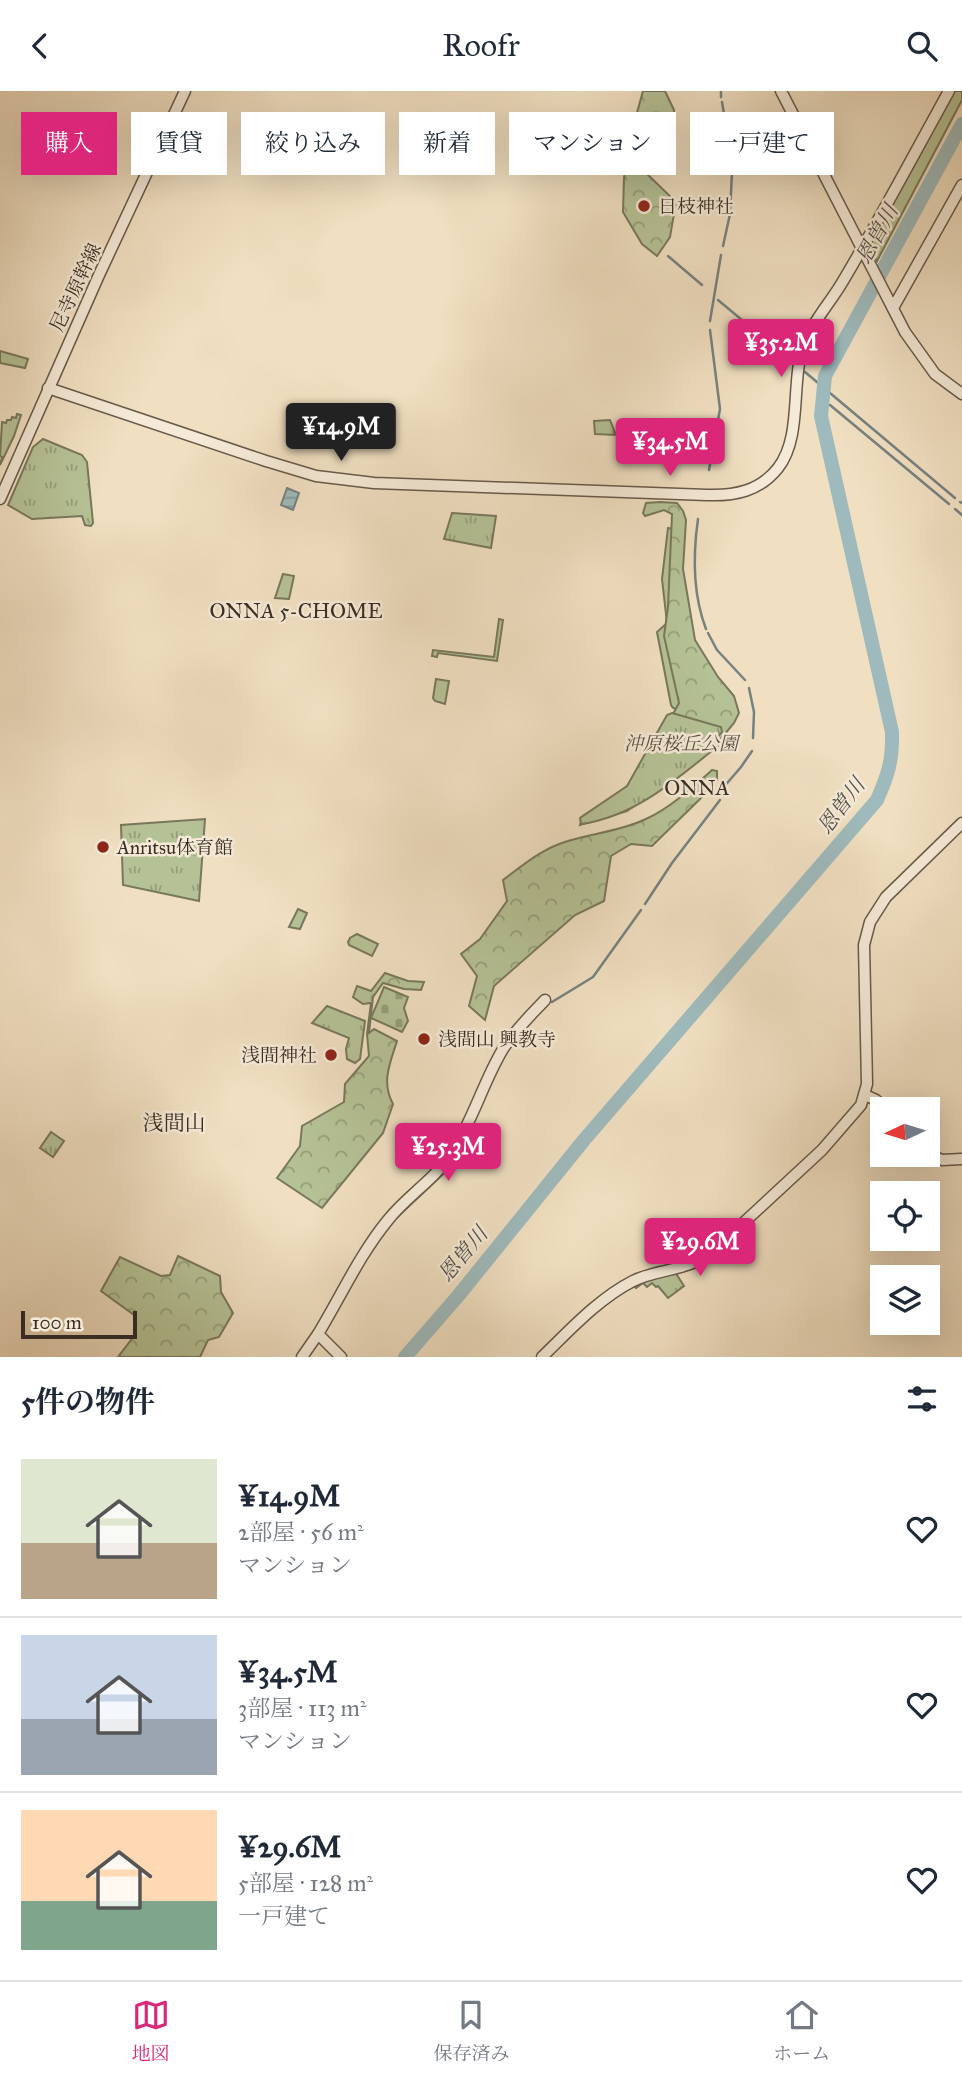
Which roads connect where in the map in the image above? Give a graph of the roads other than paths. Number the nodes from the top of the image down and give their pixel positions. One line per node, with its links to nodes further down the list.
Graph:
1 (185, 91): 7 (street, 尼寺原幹線)
2 (780, 91): 5 (street)
3 (949, 91): 5 (street)
4 (962, 185): 6 (street)
5 (862, 248): 6 (street); 7 (street)
6 (893, 307): 8 (street)
7 (48, 388): 9 (street, 尼寺原幹線)
8 (962, 394)
9 (0, 499)
10 (962, 823): 12 (street)
11 (545, 1000): 16 (street)
12 (865, 1095): 13 (street); 19 (street)
13 (870, 1097)
14 (940, 1159): 15 (street)
15 (962, 1159)
16 (318, 1334): 17 (street); 18 (street)
17 (302, 1357)
18 (341, 1357)
19 (542, 1357)

